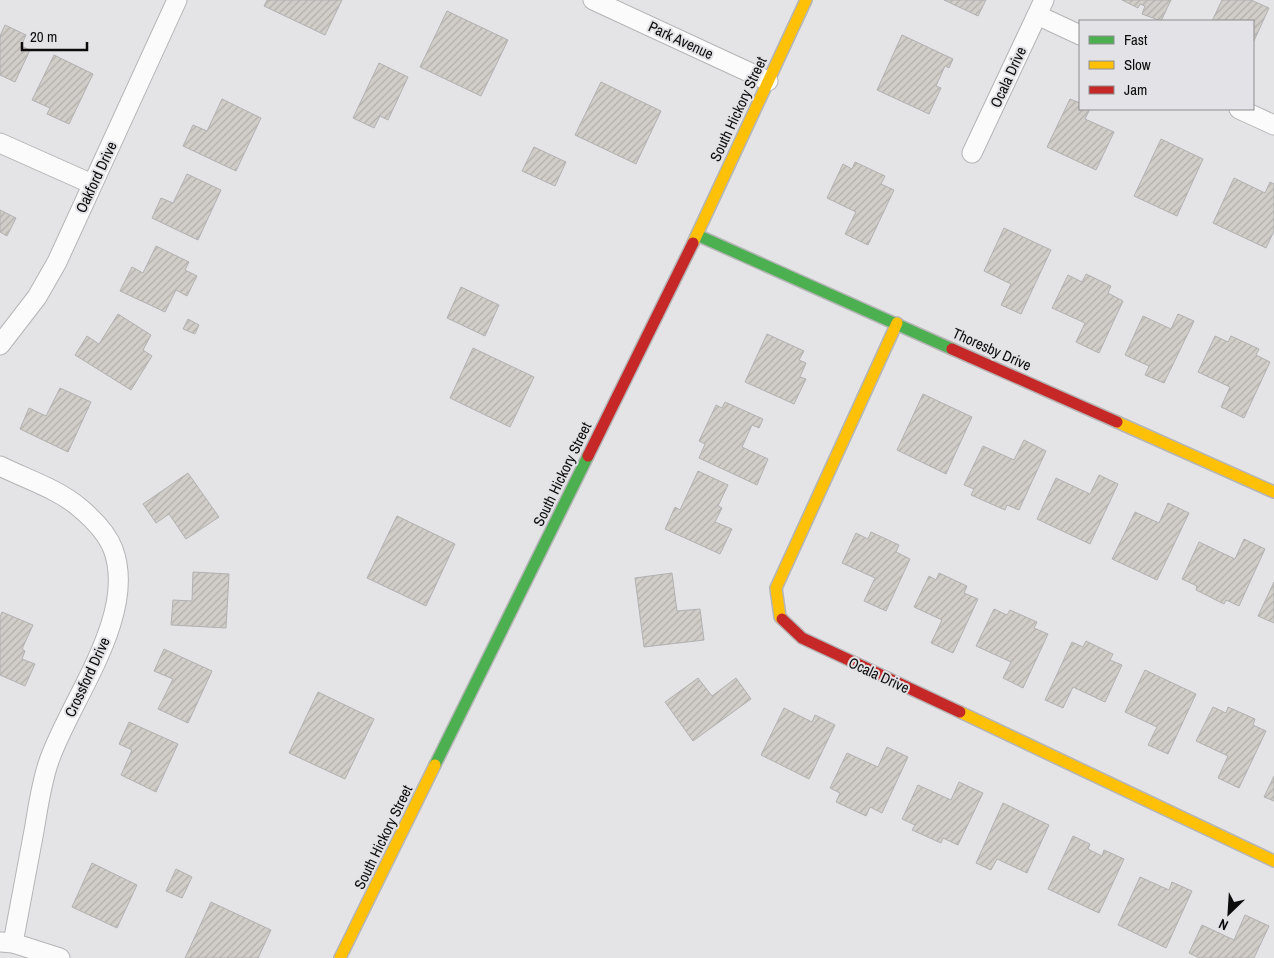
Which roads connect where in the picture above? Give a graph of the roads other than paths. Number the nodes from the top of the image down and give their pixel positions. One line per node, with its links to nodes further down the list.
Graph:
1 (177, 0): 11 (street, Oakford Drive)
2 (593, 0): 6 (street, Park Avenue)
3 (806, 0): 6 (street, South Hickory Street)
4 (1040, 7): 5 (street); 10 (street, Ocala Drive)
5 (1079, 34)
6 (768, 81): 12 (street, South Hickory Street)
7 (1241, 110): 8 (street)
8 (1274, 125)
9 (0, 143): 11 (street)
10 (972, 153)
11 (92, 184): 14 (street, Oakford Drive)
12 (697, 235): 13 (street, Thoresby Drive); 20 (street, South Hickory Street)
13 (897, 323): 16 (street, Thoresby Drive); 17 (street, Ocala Drive)
14 (0, 345)
15 (0, 466): 18 (street, Crossford Drive)
16 (1274, 492)
17 (1274, 861)
18 (6, 942): 19 (street)
19 (60, 958)
20 (340, 958)

